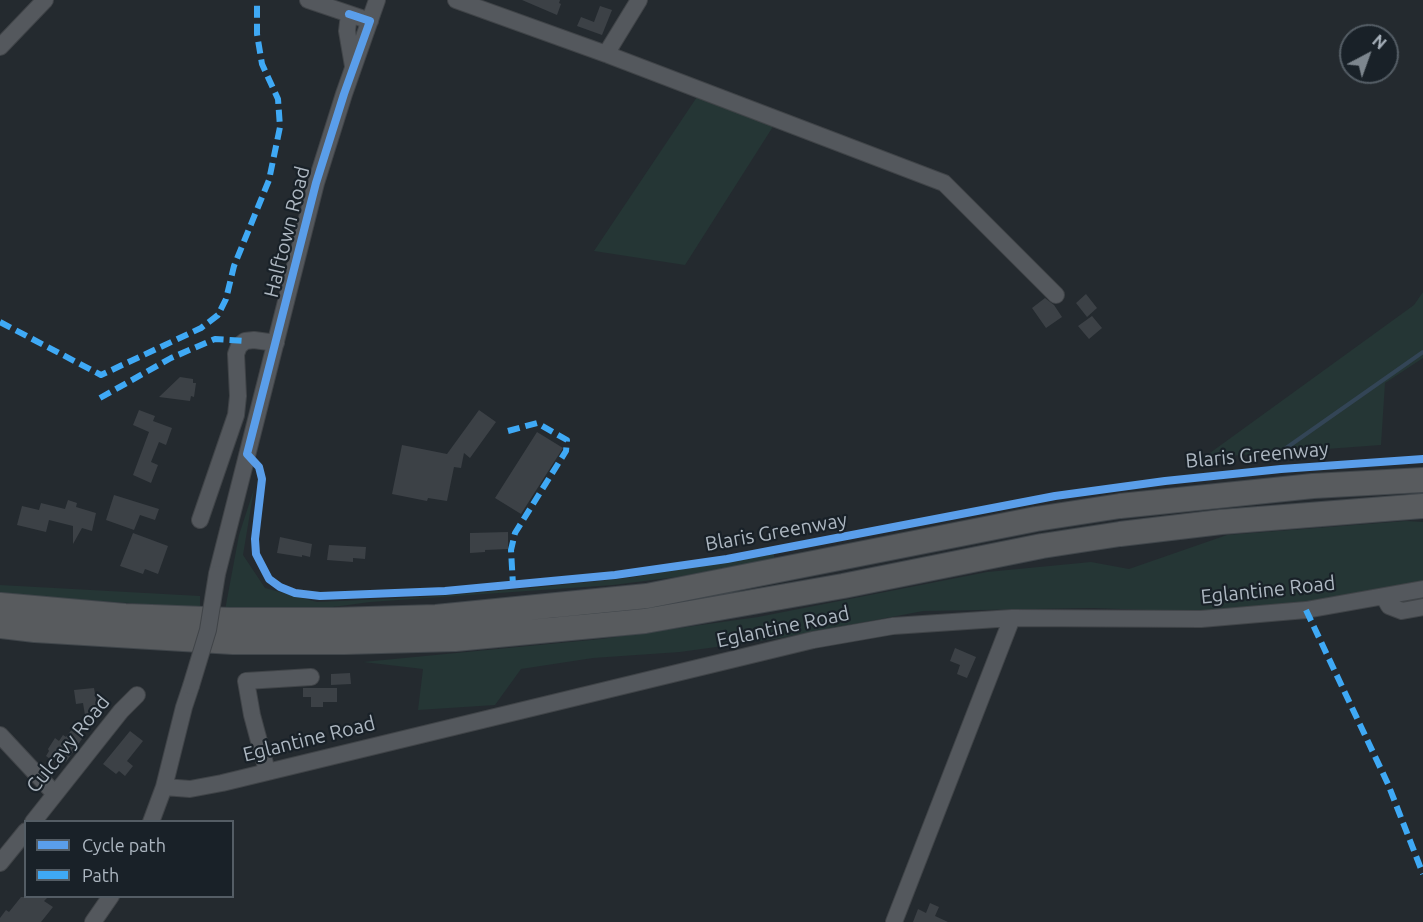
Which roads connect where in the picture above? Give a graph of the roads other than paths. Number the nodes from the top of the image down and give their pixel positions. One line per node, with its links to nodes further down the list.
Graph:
1 (45, 0): 8 (street)
2 (308, 0): 6 (street)
3 (377, 0): 7 (street, Halftown Road)
4 (456, 0): 9 (street)
5 (639, 0): 9 (street)
6 (349, 14): 7 (street); 10 (street)
7 (370, 21): 10 (street, Halftown Road)
8 (0, 47)
9 (606, 54): 11 (street)
10 (353, 67): 12 (street, Halftown Road)
11 (1056, 295)
12 (276, 343): 15 (street); 26 (street, Halftown Road, bridge)
13 (1423, 480): 18 (highway)
14 (1423, 506): 21 (highway)
15 (200, 520)
16 (1423, 589): 17 (street, Eglantine Road)
17 (1383, 597): 19 (street); 20 (street, Eglantine Road)
18 (0, 605)
19 (1423, 607)
20 (1012, 618): 25 (street, Eglantine Road); 34 (street)
21 (0, 626)
22 (311, 677): 25 (street)
23 (137, 695): 27 (street, Culcavy Road)
24 (0, 735): 27 (street)
25 (267, 771): 26 (street, Eglantine Road)
26 (164, 787): 29 (street)
27 (55, 794): 28 (street, Culcavy Road)
28 (35, 820)
29 (153, 820)
30 (24, 833): 31 (street)
31 (0, 863)
32 (110, 898): 33 (street)
33 (93, 922)
34 (894, 922)

